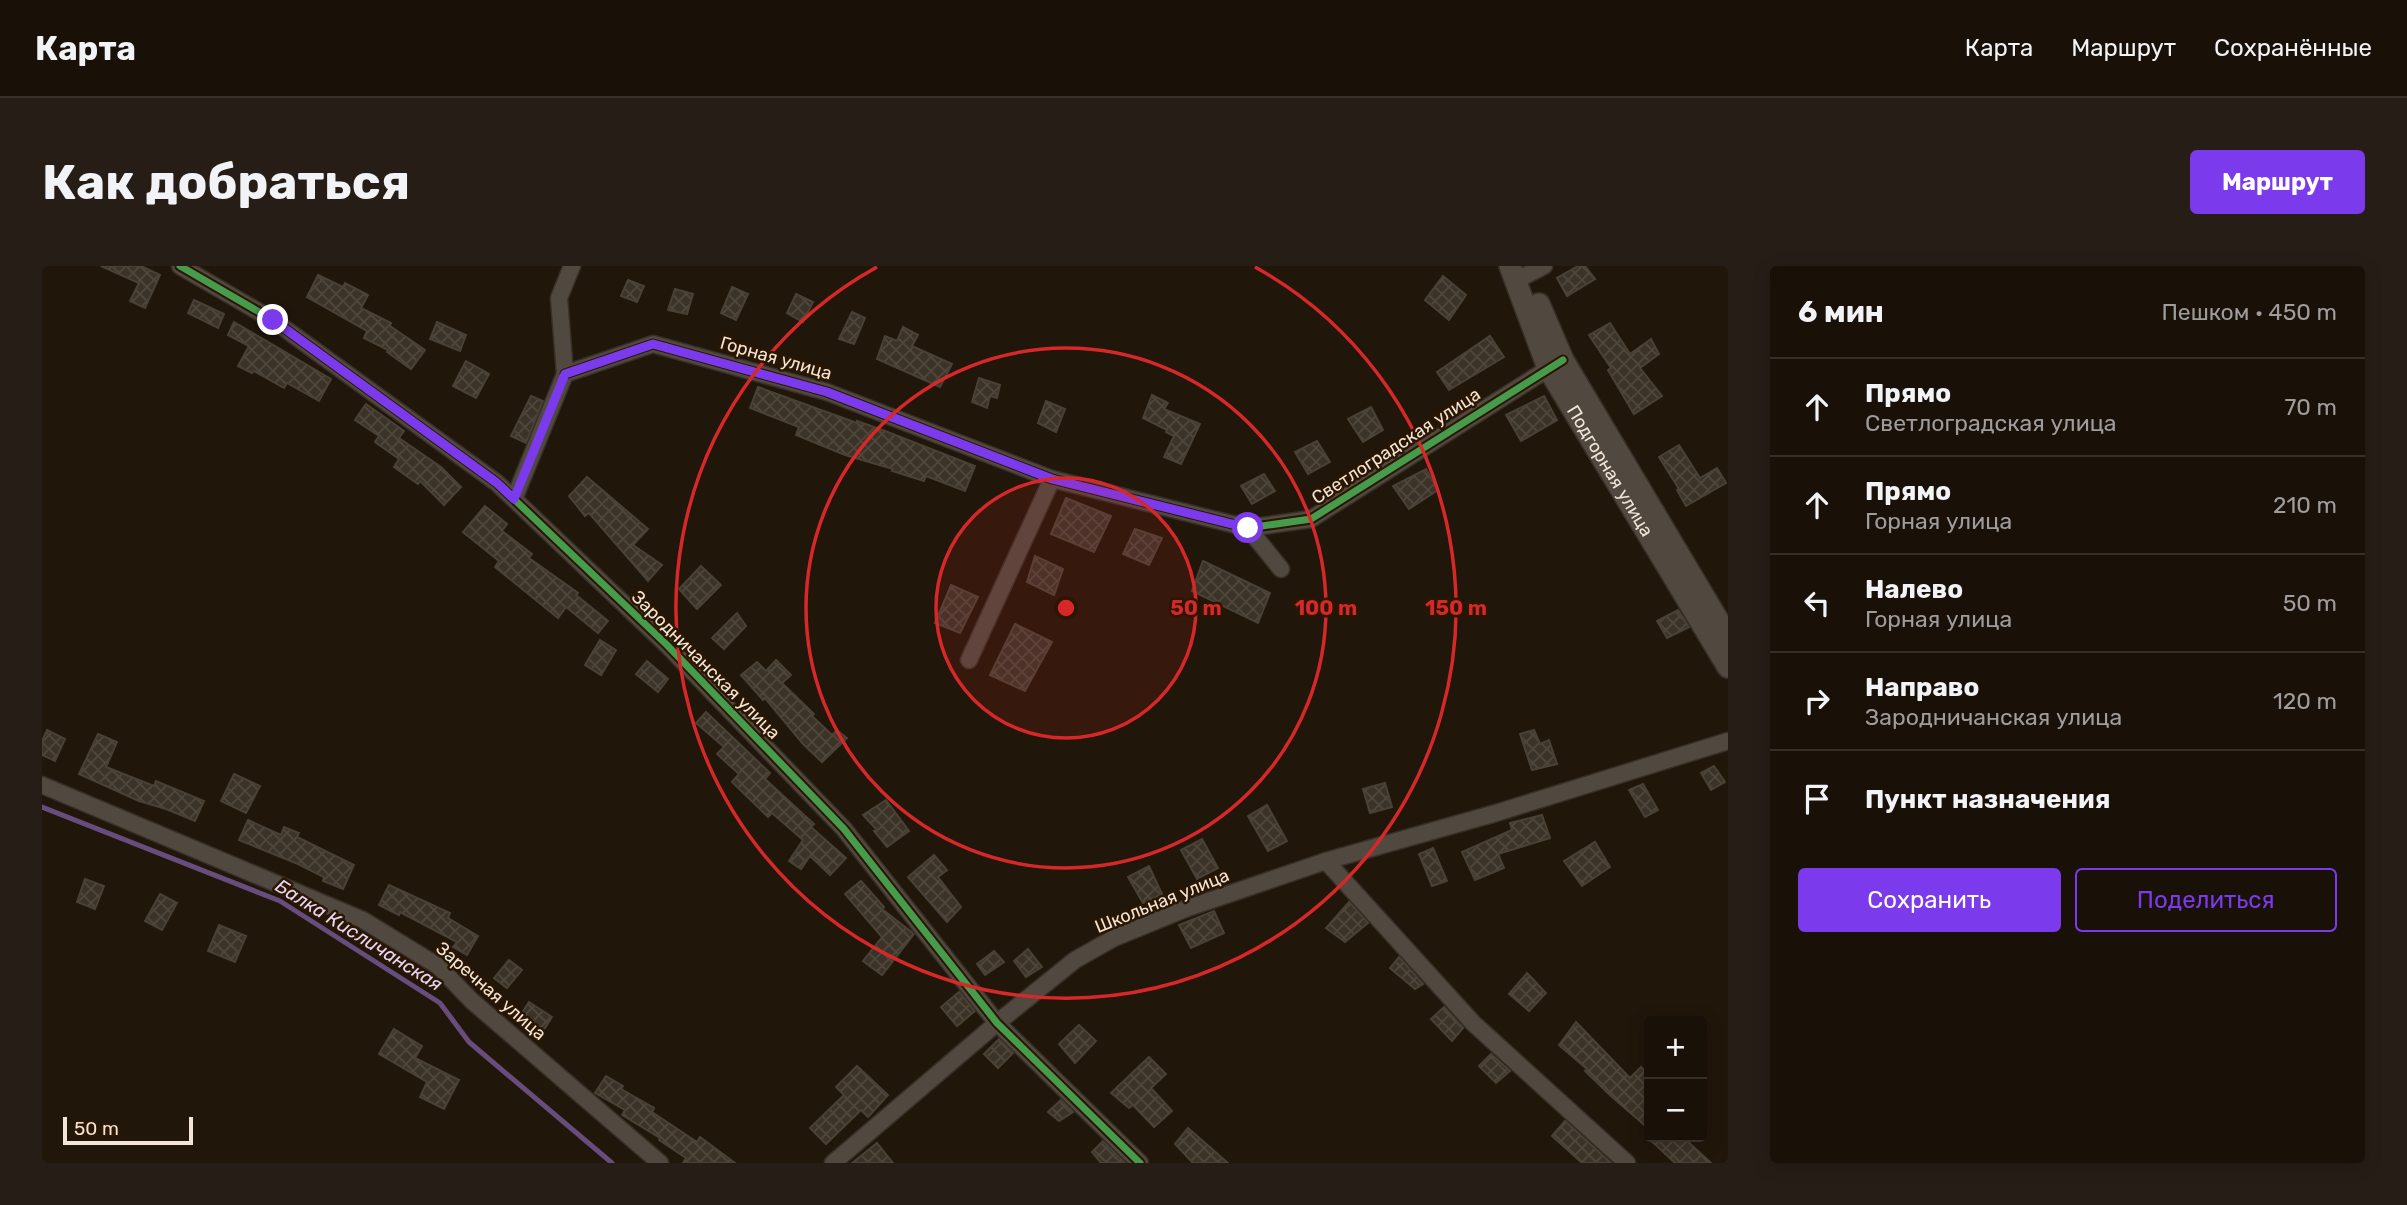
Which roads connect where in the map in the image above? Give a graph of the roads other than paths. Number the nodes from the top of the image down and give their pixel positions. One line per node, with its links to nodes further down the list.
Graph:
1 (180, 266): 8 (street, Зародничанская улица)
2 (572, 266): 5 (street)
3 (1524, 271): 4 (street)
4 (1556, 364): 9 (street, Светлоградская улица); 11 (street, Подгорная улица); 13 (street, Подгорная улица)
5 (565, 374): 6 (street, Горная улица); 8 (street)
6 (1052, 479): 7 (street, Горная улица); 12 (street)
7 (1073, 484): 9 (street, Светлоградская улица)
8 (514, 499): 17 (street, Зародничанская улица)
9 (1248, 528): 10 (street)
10 (1281, 569)
11 (1728, 637)
12 (969, 660)
13 (1728, 667)
14 (1728, 741): 16 (street, Школьная улица)
15 (42, 785): 18 (street, Заречная улица)
16 (1326, 861): 17 (street, Школьная улица); 21 (street)
17 (997, 1023): 19 (street, Школьная улица); 20 (street, Зародничанская улица)
18 (660, 1163)
19 (832, 1163)
20 (1140, 1163)
21 (1627, 1163)

